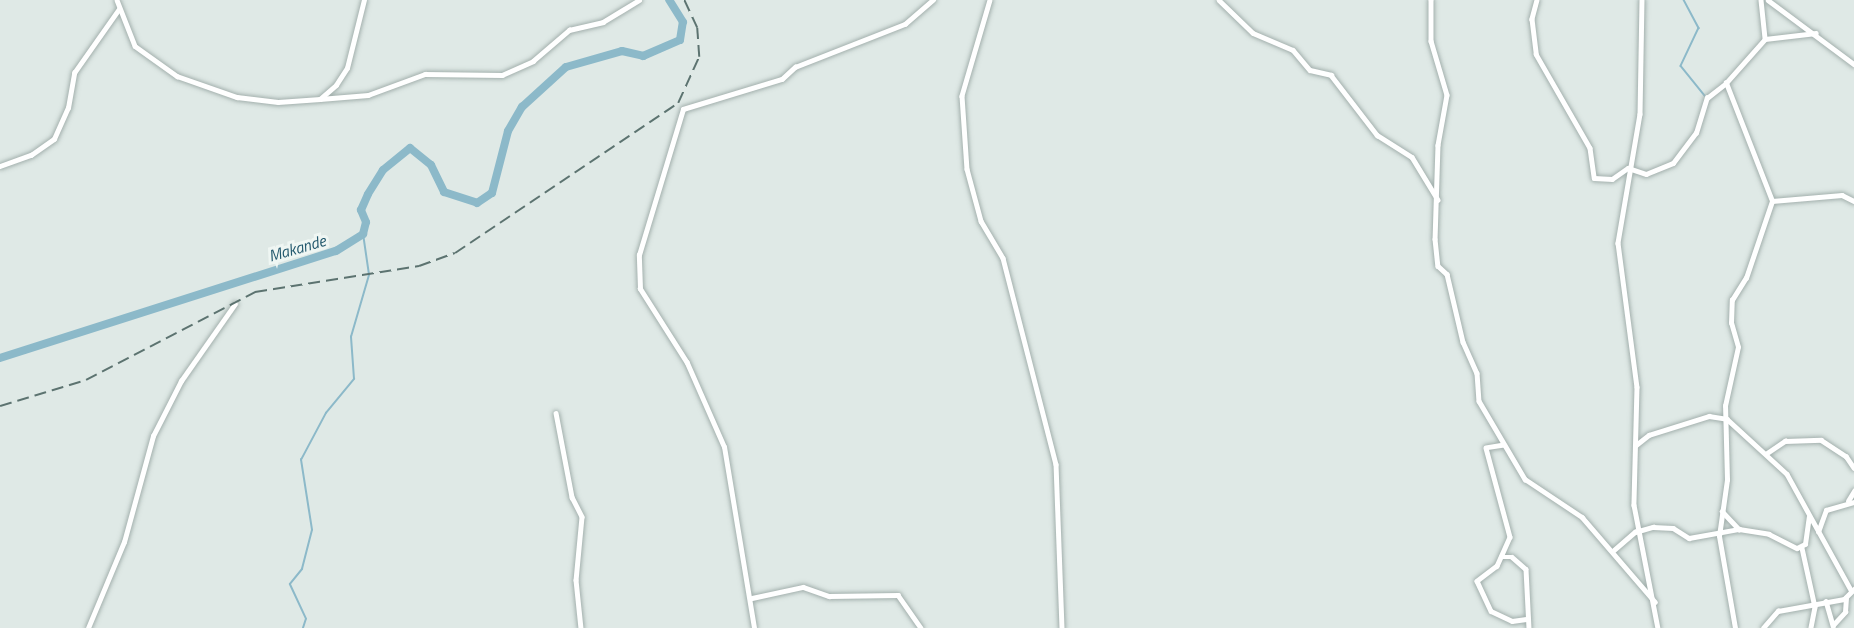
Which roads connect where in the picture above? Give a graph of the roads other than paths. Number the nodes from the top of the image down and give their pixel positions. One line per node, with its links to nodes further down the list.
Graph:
1 (117, 0): 12 (street)
2 (364, 0): 17 (street)
3 (639, 0): 17 (street)
4 (933, 0): 46 (street)
5 (990, 0): 57 (street)
6 (1219, 0): 20 (street)
7 (1431, 0): 20 (street)
8 (1537, 0): 19 (street)
9 (1641, 0): 19 (street)
10 (1761, 0): 14 (street)
11 (1768, 0): 13 (street)
12 (119, 9): 17 (street); 18 (street)
13 (1816, 33): 14 (street); 15 (street)
14 (1766, 39): 16 (street)
15 (1854, 64)
16 (1726, 84): 19 (street); 21 (street)
17 (320, 99)
18 (0, 166)
19 (1628, 168): 27 (street)
20 (1438, 200): 26 (street)
21 (1772, 201): 22 (street); 25 (street)
22 (1854, 201)
23 (235, 304): 53 (street)
24 (556, 413): 54 (street)
25 (1727, 419): 27 (street); 28 (street); 36 (street)
26 (1504, 444): 43 (street); 44 (street)
27 (1636, 445): 39 (street)
28 (1767, 453): 30 (street); 37 (street)
29 (1854, 453): 30 (street)
30 (1846, 456): 31 (street)
31 (1854, 468)
32 (1854, 491): 33 (street)
33 (1848, 501): 34 (street); 35 (street); 40 (street)
34 (1854, 502)
35 (1854, 506)
36 (1722, 511): 38 (street); 41 (street)
37 (1809, 517): 40 (street); 42 (street)
38 (1739, 529): 41 (street); 42 (street)
39 (1640, 530): 41 (street); 43 (street); 49 (street)
40 (1818, 532): 45 (street)
41 (1719, 533): 60 (street)
42 (1802, 548): 48 (street)
43 (1614, 550): 49 (street)
44 (1501, 557): 51 (street); 51 (street)
45 (1852, 589): 47 (street)
46 (752, 598): 55 (street); 56 (street)
47 (1846, 598): 50 (street); 52 (street)
48 (1814, 601): 50 (street); 61 (street); 62 (street)
49 (1655, 602): 59 (street)
50 (1826, 602): 52 (street)
51 (1526, 619): 58 (street)
52 (1833, 627)
53 (88, 628)
54 (581, 628)
55 (754, 628)
56 (921, 628)
57 (1062, 628)
58 (1529, 628)
59 (1658, 628)
60 (1735, 628)
61 (1764, 628)
62 (1811, 628)

